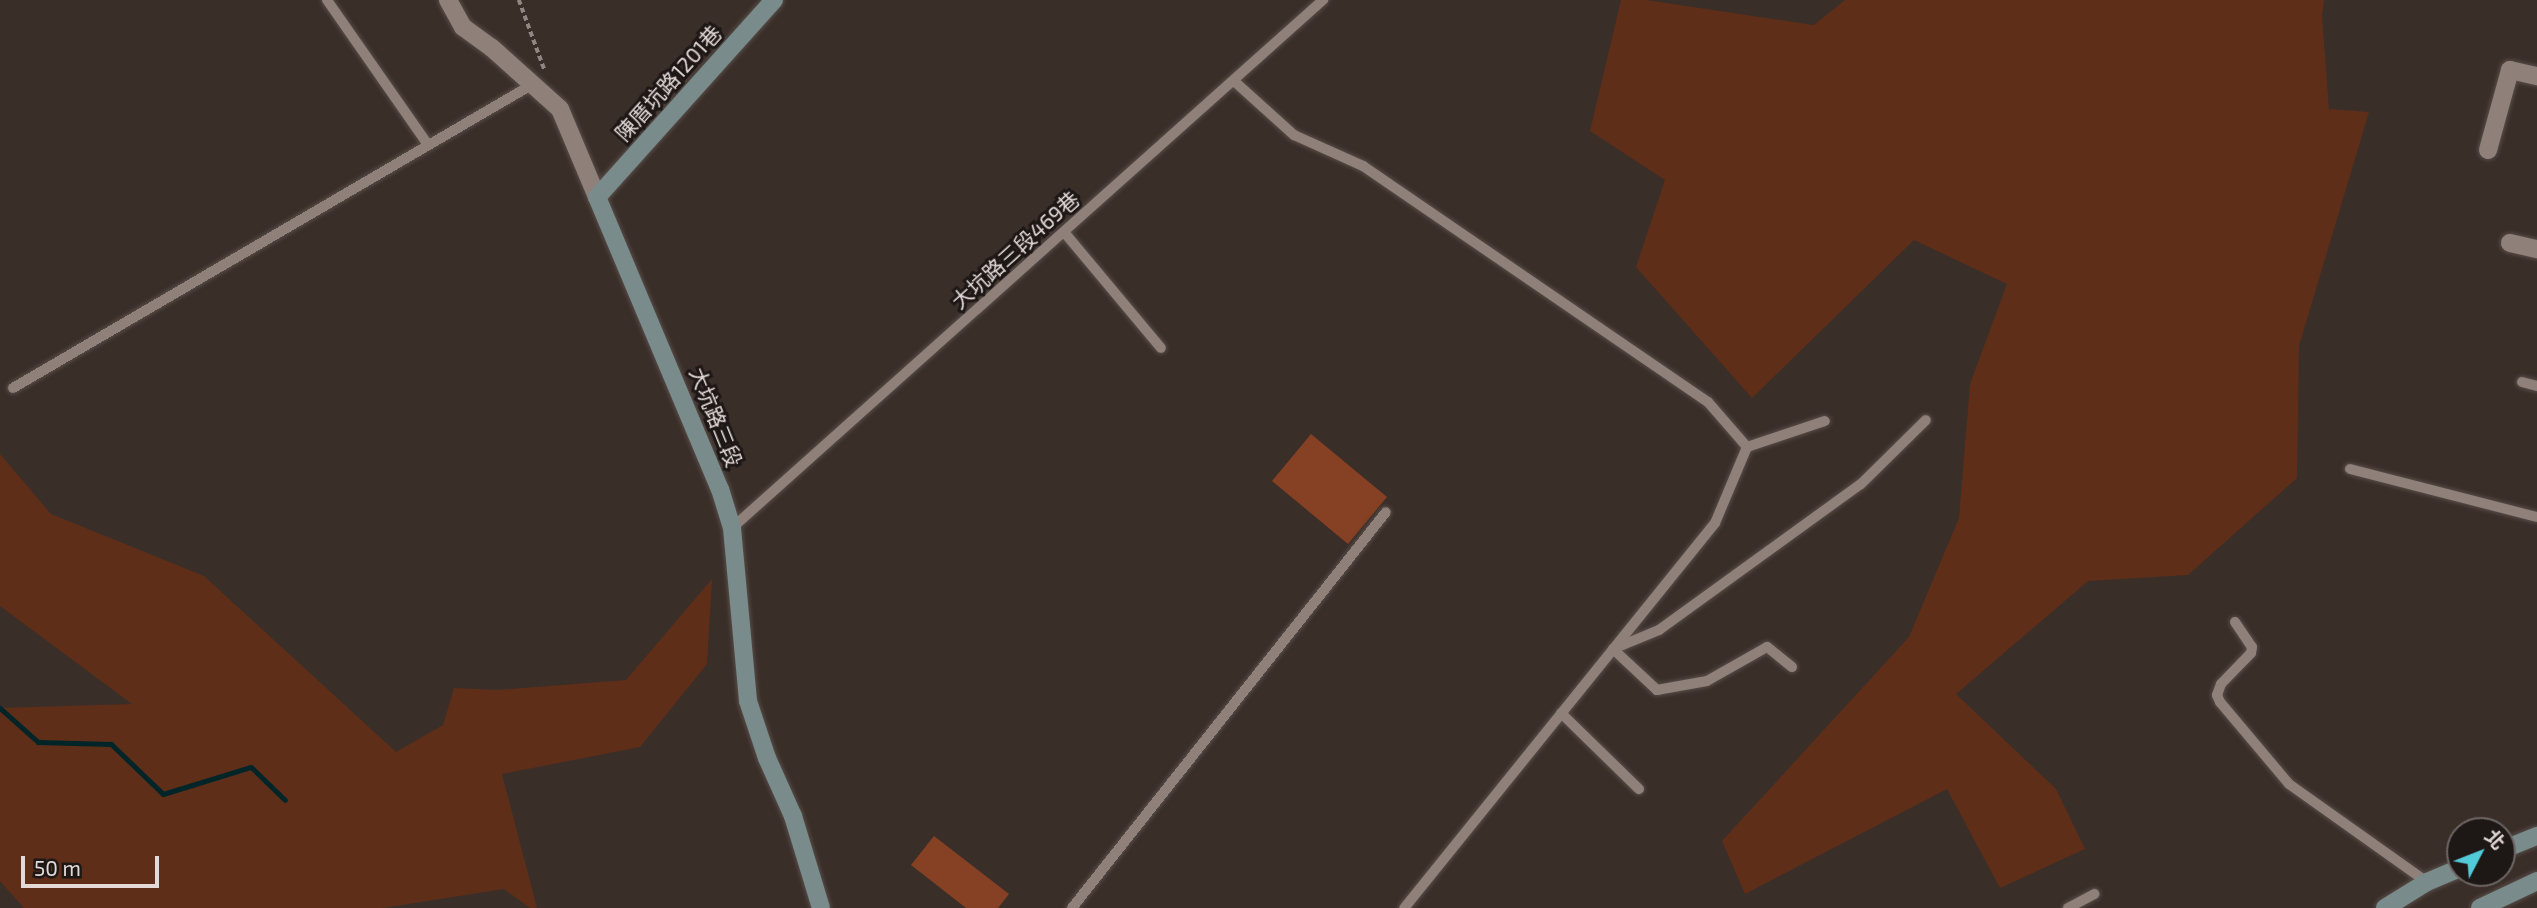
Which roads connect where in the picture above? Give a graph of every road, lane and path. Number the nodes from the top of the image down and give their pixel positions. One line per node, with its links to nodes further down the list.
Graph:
1 (327, 0): 9 (lane)
2 (448, 0): 7 (street, 大坑路三段)
3 (519, 0): 7 (path)
4 (774, 0): 11 (street, 陳厝坑路1201巷)
5 (1323, 0): 8 (lane, 大坑路三段469巷)
6 (2537, 76): 10 (street)
7 (539, 78): 9 (lane); 11 (street, 大坑路三段)
8 (1234, 81): 12 (lane, 大坑路三段469巷); 21 (lane)
9 (428, 145): 18 (lane)
10 (2488, 150)
11 (597, 197): 25 (street, 大坑路三段)
12 (1064, 232): 15 (lane); 25 (lane, 大坑路三段469巷)
13 (2510, 243): 14 (street)
14 (2537, 249)
15 (1161, 348)
16 (2522, 382): 17 (lane)
17 (2537, 386)
18 (13, 388)
19 (1926, 420): 27 (lane)
20 (1825, 421): 21 (lane)
21 (1747, 447): 27 (lane)
22 (2350, 468): 24 (lane)
23 (1386, 512): 38 (lane)
24 (2537, 517)
25 (732, 528): 37 (street, 大坑路三段)
26 (2235, 622): 35 (lane)
27 (1613, 649): 28 (lane); 29 (lane)
28 (1792, 667)
29 (1560, 713): 30 (lane); 39 (lane)
30 (1639, 789)
31 (2537, 836): 32 (street)
32 (2516, 844)
33 (2446, 874): 35 (street)
34 (2537, 881): 42 (street)
35 (2427, 882): 41 (street)
36 (2094, 894): 40 (lane)
37 (821, 908)
38 (1072, 908)
39 (1404, 908)
40 (2068, 908)
41 (2385, 908)
42 (2480, 908)

